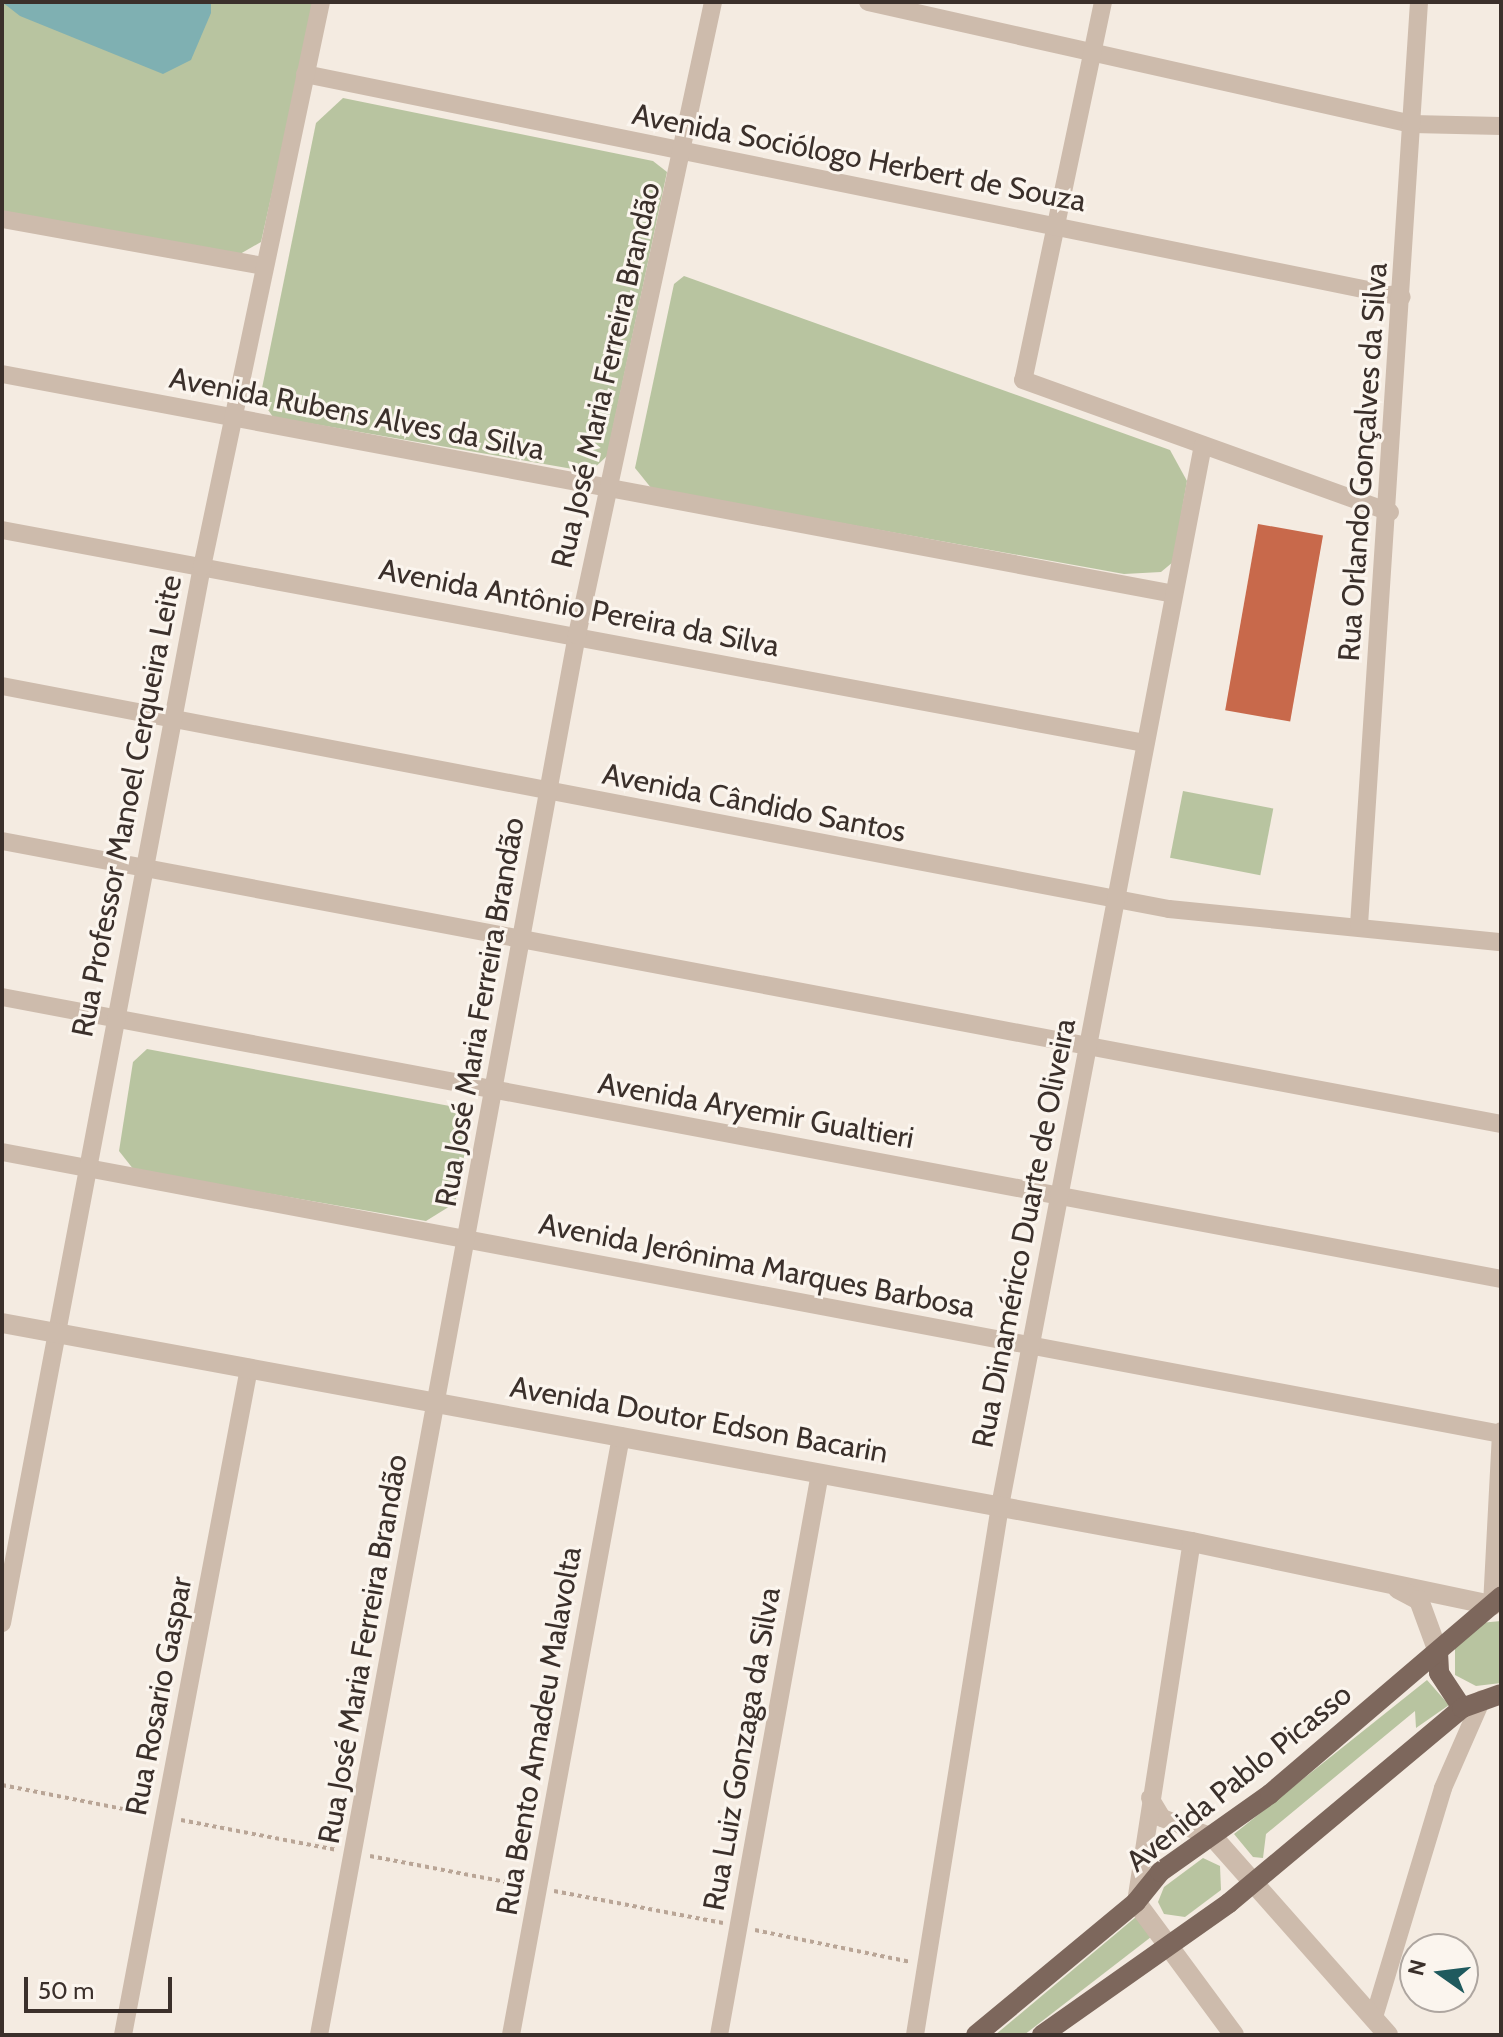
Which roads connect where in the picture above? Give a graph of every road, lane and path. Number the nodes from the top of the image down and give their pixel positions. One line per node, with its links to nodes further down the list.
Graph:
1 (321, 2): 7 (street, Rua Professor Manoel Cerqueira Leite)
2 (713, 2): 10 (street, Rua José Maria Ferreira Brandão)
3 (868, 2): 6 (street)
4 (1103, 2): 6 (street)
5 (1419, 2): 8 (street, Rua Orlando Gonçalves da Silva)
6 (1093, 52): 8 (street); 12 (street)
7 (305, 74): 10 (street, Avenida Sociólogo Herbert de Souza); 13 (street, Rua Professor Manoel Cerqueira Leite)
8 (1412, 124): 9 (street); 14 (street, Rua Orlando Gonçalves da Silva)
9 (1501, 126)
10 (684, 151): 12 (street, Avenida Sociólogo Herbert de Souza); 18 (street, Rua José Maria Ferreira Brandão)
11 (2, 219): 13 (street)
12 (1056, 226): 14 (street, Avenida Sociólogo Herbert de Souza); 17 (street)
13 (263, 266): 16 (street, Rua Professor Manoel Cerqueira Leite)
14 (1402, 297): 19 (street, Rua Orlando Gonçalves da Silva)
15 (2, 374): 16 (street, Avenida Rubens Alves da Silva)
16 (232, 420): 18 (street, Avenida Rubens Alves da Silva); 21 (street, Rua Professor Manoel Cerqueira Leite)
17 (1203, 445): 19 (street); 22 (street, Rua Dinamérico Duarte de Oliveira)
18 (609, 491): 22 (street, Avenida Rubens Alves da Silva); 23 (street, Rua José Maria Ferreira Brandão)
19 (1390, 512): 31 (street, Rua Orlando Gonçalves da Silva)
20 (2, 530): 21 (street, Avenida Antônio Pereira da Silva)
21 (202, 567): 23 (street, Avenida Antônio Pereira da Silva); 25 (street, Rua Professor Manoel Cerqueira Leite)
22 (1174, 594): 26 (street, Rua Dinamérico Duarte de Oliveira)
23 (577, 635): 26 (street, Avenida Antônio Pereira da Silva); 27 (street, Rua José Maria Ferreira Brandão)
24 (2, 686): 25 (street, Avenida Cândido Santos)
25 (173, 716): 27 (street, Avenida Cândido Santos); 29 (street, Rua Professor Manoel Cerqueira Leite)
26 (1145, 743): 30 (street, Rua Dinamérico Duarte de Oliveira)
27 (548, 793): 30 (street, Avenida Cândido Santos); 33 (street, Rua José Maria Ferreira Brandão)
28 (2, 841): 29 (street)
29 (144, 868): 33 (street); 35 (street, Rua Professor Manoel Cerqueira Leite)
30 (1116, 899): 31 (street, Avenida Cândido Santos); 36 (street, Rua Dinamérico Duarte de Oliveira)
31 (1359, 925): 32 (street, Avenida Cândido Santos)
32 (1501, 942)
33 (521, 943): 36 (street); 37 (street, Rua José Maria Ferreira Brandão)
34 (2, 997): 35 (street, Avenida Aryemir Gualtieri)
35 (115, 1018): 37 (street, Avenida Aryemir Gualtieri); 40 (street, Rua Professor Manoel Cerqueira Leite)
36 (1088, 1045): 38 (street); 41 (street, Rua Dinamérico Duarte de Oliveira)
37 (493, 1092): 41 (street, Avenida Aryemir Gualtieri); 42 (street, Rua José Maria Ferreira Brandão)
38 (1501, 1124)
39 (2, 1152): 40 (street, Avenida Jerônima Marques Barbosa)
40 (87, 1168): 42 (street, Avenida Jerônima Marques Barbosa); 45 (street, Rua Professor Manoel Cerqueira Leite)
41 (1060, 1194): 43 (street, Avenida Aryemir Gualtieri); 46 (street, Rua Dinamérico Duarte de Oliveira)
42 (467, 1239): 46 (street, Avenida Jerônima Marques Barbosa); 48 (street, Rua José Maria Ferreira Brandão)
43 (1501, 1279)
44 (2, 1323): 45 (street, Avenida Doutor Edson Bacarin)
45 (56, 1332): 47 (street, Avenida Doutor Edson Bacarin); 56 (street, Rua Professor Manoel Cerqueira Leite)
46 (1031, 1346): 49 (street, Avenida Jerônima Marques Barbosa); 52 (street, Rua Dinamérico Duarte de Oliveira)
47 (249, 1368): 48 (street, Avenida Doutor Edson Bacarin); 62 (street, Rua Rosario Gaspar)
48 (437, 1402): 50 (street, Avenida Doutor Edson Bacarin); 64 (street, Rua José Maria Ferreira Brandão)
49 (1501, 1432): 55 (street)
50 (621, 1436): 51 (street, Avenida Doutor Edson Bacarin); 66 (street, Rua Bento Amadeu Malavolta)
51 (820, 1473): 52 (street, Avenida Doutor Edson Bacarin); 68 (street, Rua Luiz Gonzaga da Silva)
52 (1000, 1506): 53 (street, Avenida Doutor Edson Bacarin); 70 (street, Rua Dinamérico Duarte de Oliveira)
53 (1192, 1542): 54 (street, Avenida Doutor Edson Bacarin); 61 (street)
54 (1384, 1581): 55 (street, Avenida Doutor Edson Bacarin); 57 (street, Avenida Doutor Edson Bacarin)
55 (1498, 1603): 57 (main road, Avenida Pablo Picasso)
56 (2, 1623)
57 (1438, 1652): 59 (main road); 63 (main road, Avenida Pablo Picasso)
58 (1491, 1697): 59 (main road); 71 (street)
59 (1462, 1708): 65 (main road)
60 (2, 1785): 62 (path)
61 (1150, 1798): 63 (street); 67 (street)
62 (164, 1817): 64 (path); 72 (street, Rua Rosario Gaspar)
63 (1213, 1837): 65 (street); 67 (main road, Avenida Pablo Picasso)
64 (354, 1853): 66 (path); 73 (street, Rua José Maria Ferreira Brandão)
65 (1255, 1883): 69 (main road); 71 (street)
66 (539, 1889): 68 (path); 74 (street, Rua Bento Amadeu Malavolta)
67 (1136, 1902): 69 (street); 77 (main road, Avenida Pablo Picasso)
68 (739, 1926): 70 (path); 75 (street, Rua Luiz Gonzaga da Silva)
69 (1163, 1943): 78 (main road); 79 (street)
70 (927, 1966): 76 (street, Rua Dinamérico Duarte de Oliveira)
71 (1374, 2017): 80 (street)
72 (123, 2035)
73 (319, 2035)
74 (511, 2035)
75 (719, 2035)
76 (915, 2035)
77 (976, 2035)
78 (1042, 2035)
79 (1234, 2035)
80 (1388, 2035)

